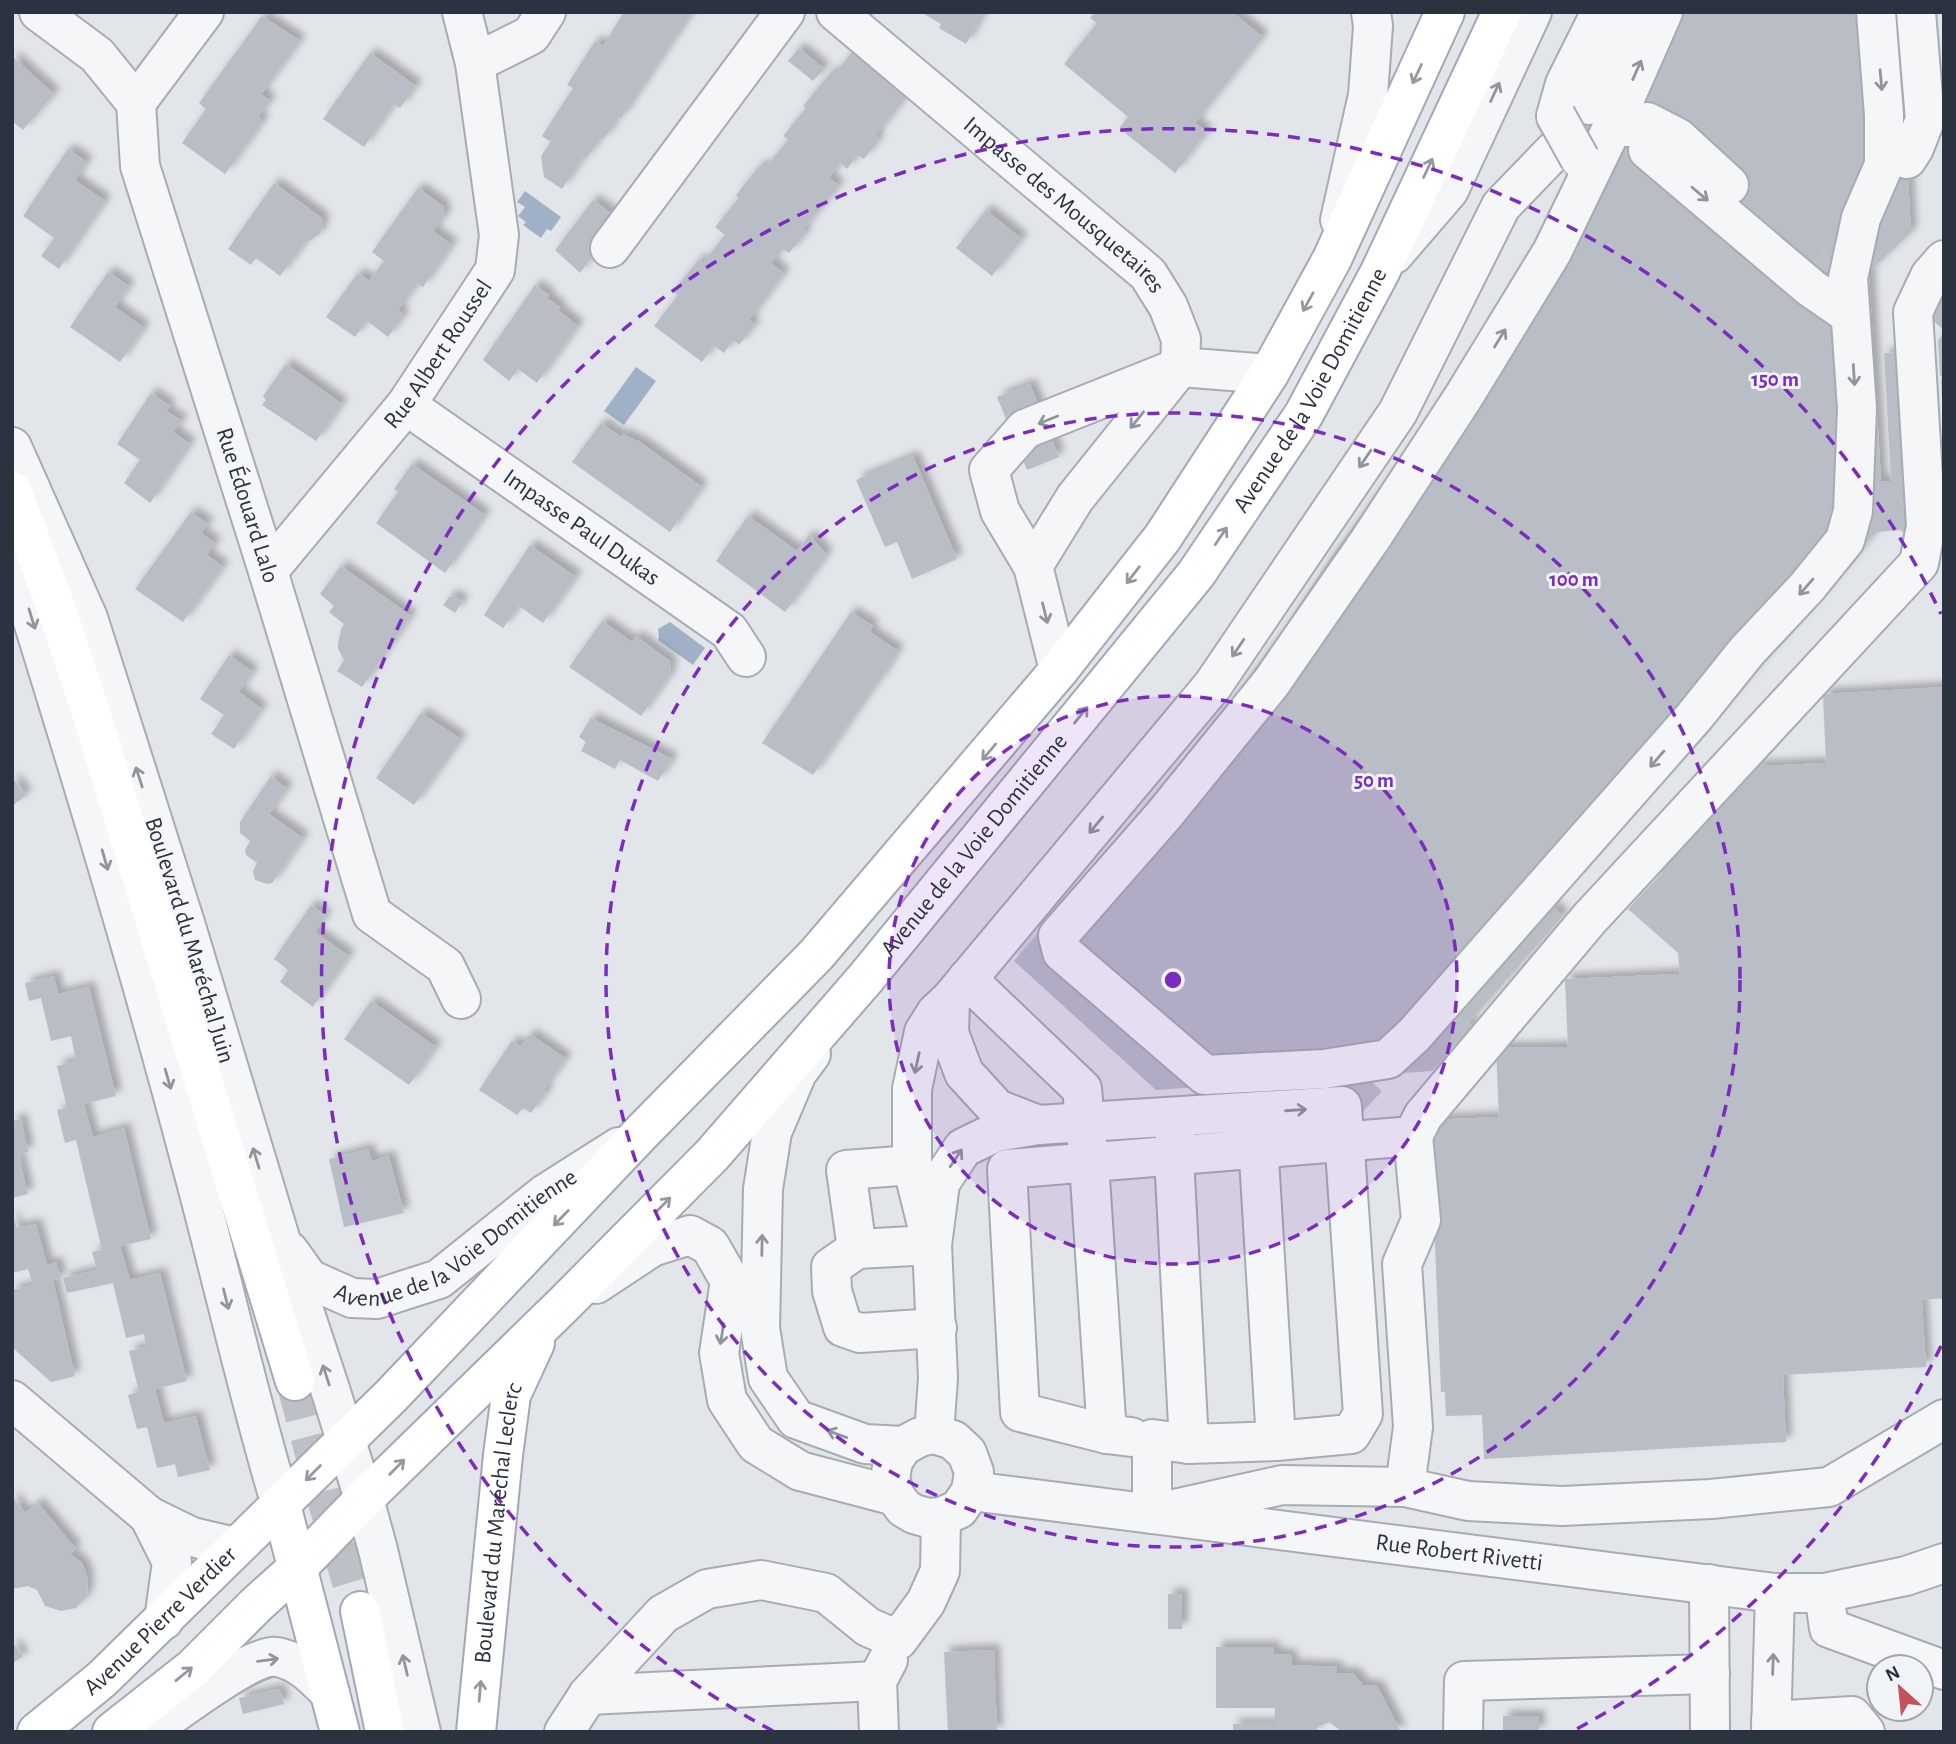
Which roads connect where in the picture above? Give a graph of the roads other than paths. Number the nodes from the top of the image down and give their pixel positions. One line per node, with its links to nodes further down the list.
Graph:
1 (39, 12): 19 (street)
2 (204, 12): 19 (street)
3 (463, 12): 17 (street, Rue Albert Roussel)
4 (547, 12): 17 (street)
5 (785, 12): 23 (street)
6 (836, 12): 29 (street, Impasse des Mousquetaires)
7 (1371, 12): 18 (street)
8 (1398, 12): 18 (street)
9 (1445, 12): 24 (main road, Avenue de la Voie Domitienne, one-way to 24)
10 (1502, 12): 27 (main road, Avenue de la Voie Domitienne, one-way to 10)
11 (1532, 12): 27 (street, one-way to 11)
12 (1601, 12): 20 (street)
13 (1634, 12): 20 (street)
14 (1663, 12): 20 (street, one-way to 14)
15 (1876, 12): 28 (street, one-way to 28)
16 (1916, 12): 22 (street)
17 (475, 63): 31 (street, Rue Albert Roussel)
18 (1368, 95): 24 (street)
19 (135, 103): 36 (street, Rue Édouard Lalo)
20 (1583, 132): 26 (street); 28 (street, one-way to 20); 40 (street, one-way to 40)
21 (1648, 149): 28 (street, one-way to 28)
22 (1907, 159)
23 (610, 248)
24 (1332, 259): 30 (main road, Avenue de la Voie Domitienne, one-way to 30)
25 (1944, 260): 48 (street)
26 (1814, 263)
27 (1380, 272): 39 (main road, Avenue de la Voie Domitienne, one-way to 27)
28 (1850, 315)
29 (1180, 367): 30 (street); 35 (street, one-way to 35); 35 (street, one-way to 35)
30 (1269, 374): 38 (main road, Avenue de la Voie Domitienne, one-way to 38)
31 (406, 405): 36 (street, Rue Albert Roussel); 37 (street, Impasse Paul Dukas)
32 (12, 447): 52 (street, Boulevard du Maréchal Juin, one-way to 32)
33 (12, 491): 57 (main road, Boulevard du Maréchal Juin)
34 (12, 554): 69 (street, one-way to 69)
35 (1033, 566): 38 (street, one-way to 38)
36 (268, 571): 41 (street, Rue Édouard Lalo)
37 (746, 657)
38 (1059, 670): 47 (main road, Avenue de la Voie Domitienne, one-way to 47)
39 (865, 979): 55 (main road, Avenue de la Voie Domitienne, one-way to 39); 62 (street, one-way to 39)
40 (958, 989): 43 (street); 45 (street); 51 (street, one-way to 51)
41 (461, 999)
42 (1175, 1118): 43 (street); 46 (street); 49 (street)
43 (1085, 1122): 45 (street); 50 (street)
44 (1343, 1124): 46 (street); 48 (street); 63 (street)
45 (1038, 1125): 53 (street, one-way to 45)
46 (1257, 1131): 49 (street); 63 (street)
47 (641, 1133): 52 (street, Avenue de la Voie Domitienne); 61 (main road, Avenue de la Voie Domitienne, one-way to 61)
48 (1413, 1136): 65 (street)
49 (1174, 1156): 50 (street); 64 (street)
50 (1089, 1163): 60 (street); 60 (street)
51 (912, 1165): 53 (street); 54 (street)
52 (280, 1238): 61 (street, Boulevard du Maréchal Juin, one-way to 52)
53 (932, 1245): 54 (street); 56 (street)
54 (857, 1249): 56 (street)
55 (554, 1314): 67 (street, one-way to 67); 68 (main road, Avenue de la Voie Domitienne, one-way to 55); 94 (main road, Boulevard du Maréchal Leclerc, one-way to 55)
56 (937, 1328): 62 (street)
57 (295, 1381)
58 (12, 1400): 71 (street)
59 (1944, 1419): 65 (street)
60 (1107, 1434): 64 (street)
61 (346, 1440): 68 (street); 69 (main road, Avenue de la Voie Domitienne, one-way to 69)
62 (919, 1440): 66 (street); 67 (street)
63 (1276, 1441): 64 (street)
64 (1170, 1442): 70 (street)
65 (1405, 1487): 70 (street)
66 (971, 1491): 70 (street, Rue Robert Rivetti); 72 (street)
67 (895, 1496): 72 (street)
68 (364, 1499): 75 (main road, Avenue de la Voie Domitienne); 93 (street, one-way to 68)
69 (281, 1505): 73 (main road, Avenue Pierre Verdier); 75 (main road)
70 (1152, 1514): 76 (street, Rue Robert Rivetti)
71 (149, 1516): 73 (street); 80 (street)
72 (941, 1517): 81 (street)
73 (236, 1547): 80 (main road, Avenue Pierre Verdier)
74 (1944, 1563): 78 (street, Rue Robert Rivetti)
75 (297, 1568): 85 (main road); 89 (main road, Avenue Pierre Verdier, one-way to 75)
76 (1709, 1584): 77 (street, Rue Robert Rivetti); 83 (street)
77 (1775, 1593): 78 (street, Rue Robert Rivetti); 87 (street, one-way to 77)
78 (1824, 1593): 82 (street)
79 (359, 1611): 92 (main road)
80 (164, 1620): 88 (main road, Avenue Pierre Verdier)
81 (898, 1640): 84 (street); 86 (street)
82 (1944, 1670)
83 (1710, 1674): 97 (street); 98 (street)
84 (877, 1681): 86 (street); 96 (street)
85 (330, 1693): 90 (street, one-way to 85); 91 (main road)
86 (588, 1695): 95 (street)
87 (1771, 1726): 99 (street)
88 (37, 1732)
89 (112, 1732)
90 (148, 1732)
91 (340, 1732)
92 (385, 1732)
93 (421, 1732)
94 (476, 1732)
95 (564, 1732)
96 (879, 1732)
97 (1462, 1732)
98 (1710, 1732)
99 (1865, 1732)

